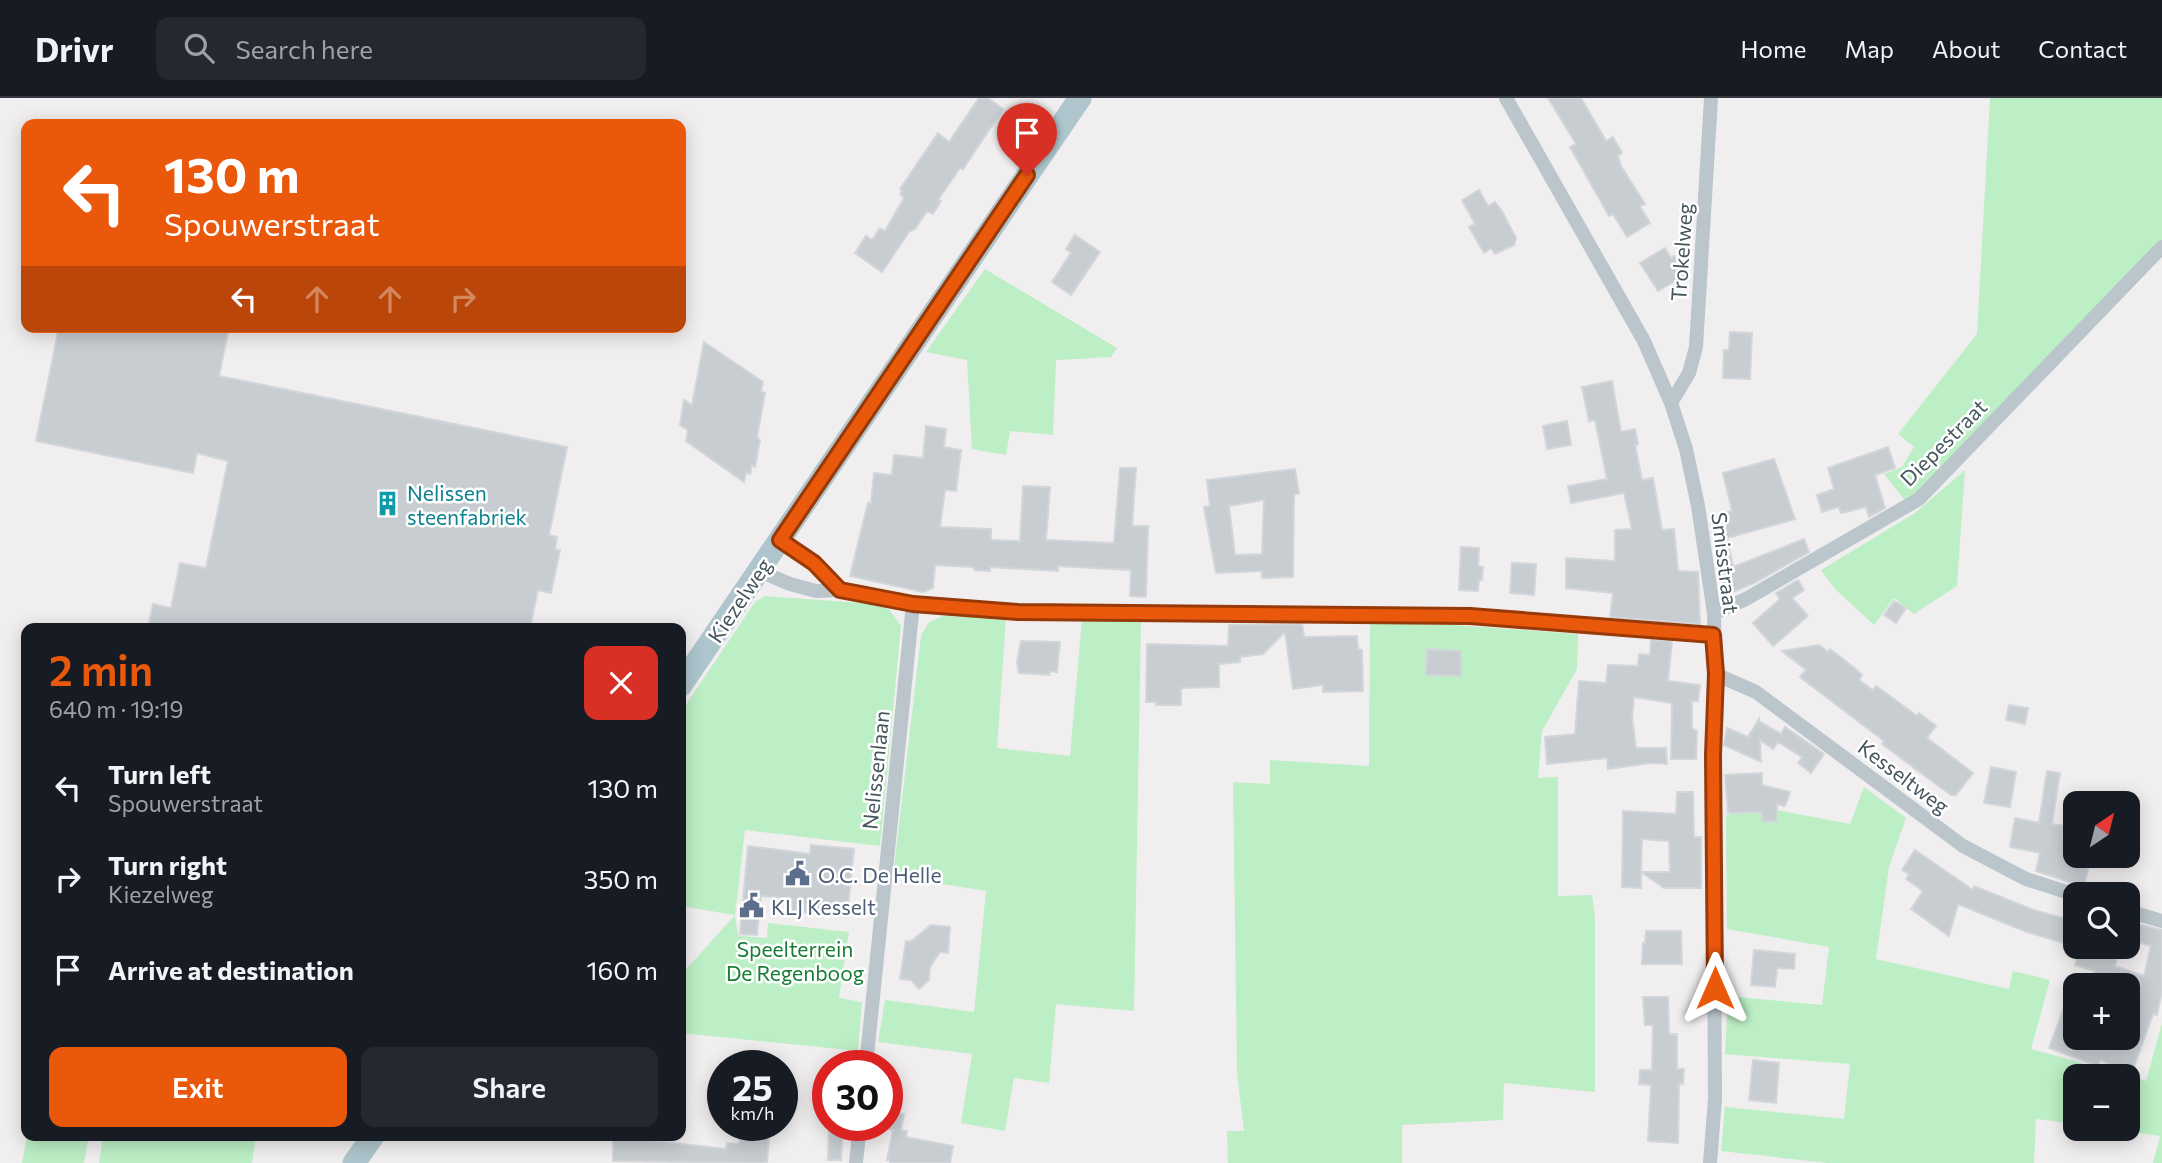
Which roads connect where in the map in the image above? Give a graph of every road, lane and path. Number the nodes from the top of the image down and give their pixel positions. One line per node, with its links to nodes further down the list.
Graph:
1 (1080, 98): 6 (main road, Kiezelweg)
2 (1506, 98): 5 (street, Smisstraat)
3 (1711, 98): 5 (street, Trokelweg)
4 (2162, 247): 10 (street, Diepestraat)
5 (1671, 403): 10 (street, Smisstraat)
6 (780, 540): 7 (main road, Kiezelweg); 8 (street)
7 (759, 571): 8 (street); 13 (main road, Kiezelweg)
8 (840, 590): 9 (street)
9 (913, 604): 11 (street); 17 (street, Nelissenlaan)
10 (1714, 613): 11 (street, Smisstraat)
11 (1713, 635): 12 (street, Smisstraat)
12 (1716, 674): 14 (street, Kesseltweg); 22 (street, Smisstraat)
13 (686, 678)
14 (2063, 891)
15 (2140, 915): 16 (street)
16 (2162, 921)
17 (868, 1050)
18 (371, 1141): 20 (main road)
19 (858, 1141): 21 (street)
20 (362, 1161)
21 (856, 1163)
22 (1710, 1163)

